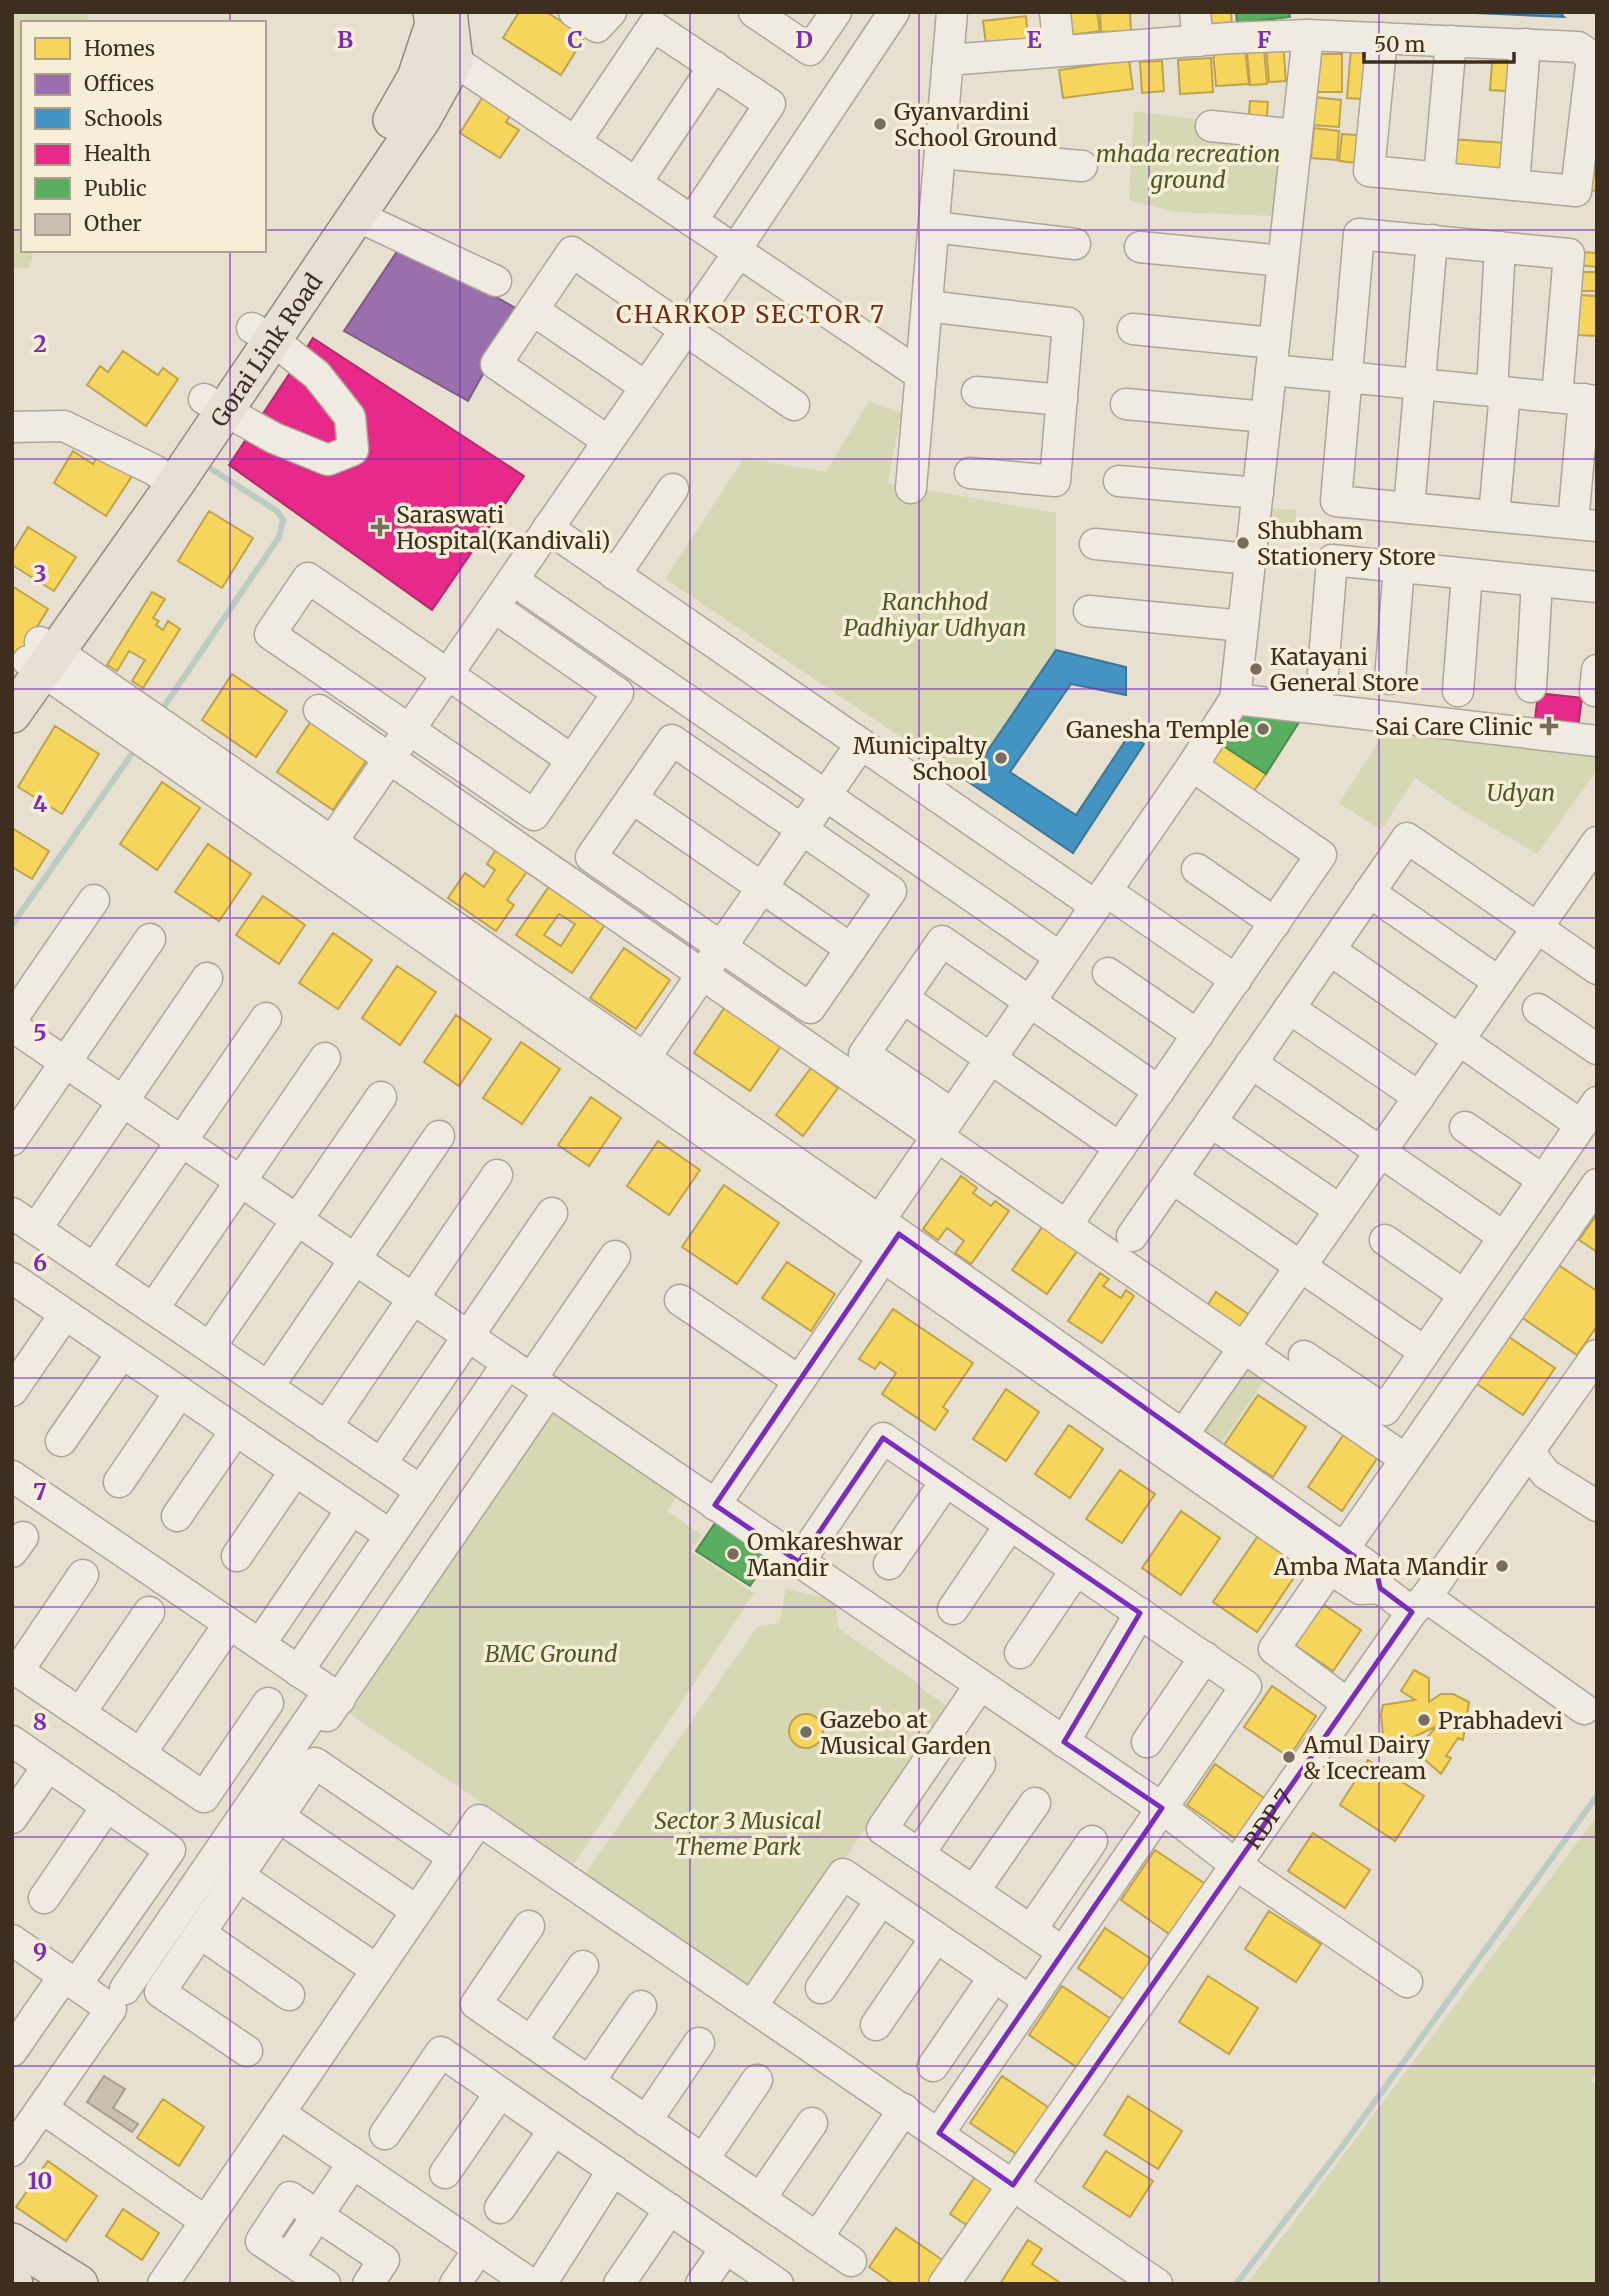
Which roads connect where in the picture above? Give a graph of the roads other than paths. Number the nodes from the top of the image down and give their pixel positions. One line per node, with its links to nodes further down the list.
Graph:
1 (574, 12): 2 (street)
2 (611, 12)
3 (754, 12): 4 (street)
4 (836, 12)
5 (894, 12): 33 (street)
6 (952, 12): 16 (street)
7 (1055, 12): 14 (street)
8 (440, 27): 20 (street); 26 (main road, Gorai Link Road); 40 (main road, Gorai Link Road)
9 (1197, 27): 10 (street); 14 (street)
10 (1308, 35): 11 (street); 19 (street)
11 (1382, 38): 12 (street); 23 (street)
12 (1451, 41): 13 (street); 23 (street)
13 (1525, 44): 15 (street); 25 (street)
14 (1059, 51): 16 (street)
15 (1595, 58): 25 (street)
16 (948, 60): 21 (street)
17 (714, 66): 20 (street); 24 (street); 27 (street)
18 (1211, 126): 19 (street)
19 (1297, 135): 34 (street)
20 (575, 142): 24 (street)
21 (940, 153): 22 (street); 28 (street)
22 (1082, 166)
23 (1439, 178): 25 (street)
24 (636, 183): 27 (street)
25 (1514, 185)
26 (357, 216): 35 (street); 40 (main road, Gorai Link Road)
27 (692, 220): 33 (street)
28 (934, 227): 30 (street); 36 (street)
29 (1432, 240): 32 (street); 43 (street); 44 (street)
30 (1075, 244)
31 (1140, 247): 34 (street)
32 (1500, 247): 46 (street); 48 (street)
33 (737, 251): 39 (street); 42 (street)
34 (1283, 261): 41 (street)
35 (496, 281)
36 (927, 306): 42 (street); 49 (street)
37 (533, 310): 39 (street); 45 (street); 55 (street)
38 (1133, 329): 41 (street)
39 (685, 330): 45 (street); 52 (street)
40 (262, 334): 51 (main road, Gorai Link Road); 51 (street)
41 (1272, 356): 43 (street); 53 (street)
42 (921, 375): 59 (street)
43 (1347, 377): 44 (street); 62 (street)
44 (1419, 384): 46 (street); 62 (street)
45 (646, 387): 55 (street)
46 (1498, 391): 48 (street); 63 (street)
47 (977, 392): 49 (street)
48 (1579, 399): 64 (street)
49 (1062, 400): 56 (street)
50 (1126, 404): 53 (street)
51 (214, 405): 57 (main road, Gorai Link Road)
52 (794, 405)
53 (1266, 417): 61 (street)
54 (12, 427): 57 (street)
55 (608, 442): 65 (street)
56 (970, 473)
57 (165, 477): 77 (main road, Gorai Link Road)
58 (1119, 481): 61 (street)
59 (911, 488)
60 (673, 489): 70 (street)
61 (1258, 493): 67 (street)
62 (1409, 508): 63 (street)
63 (1494, 516): 64 (street)
64 (1585, 524)
65 (548, 528): 70 (street); 71 (street)
66 (1095, 544): 67 (street)
67 (1250, 559): 76 (street)
68 (1399, 567): 69 (street); 79 (street); 80 (street)
69 (1467, 574): 72 (street); 82 (street)
70 (615, 575): 88 (street)
71 (513, 580): 74 (street); 92 (street)
72 (1537, 582): 73 (street); 81 (street)
73 (1597, 587)
74 (494, 607): 78 (street); 90 (street)
75 (1089, 611): 76 (street)
76 (1243, 626): 83 (street)
77 (36, 662): 85 (main road, Gorai Link Road); 96 (street)
78 (448, 674): 86 (street); 86 (street); 90 (street)
79 (1390, 679)
80 (1322, 684)
81 (1531, 687)
82 (1458, 691)
83 (1235, 699): 87 (street); 91 (street)
84 (319, 710): 89 (street)
85 (12, 714)
86 (409, 730): 89 (street); 90 (street)
87 (1597, 741)
88 (861, 744): 92 (street); 100 (street)
89 (389, 759): 96 (street); 111 (street)
90 (572, 760)
91 (1192, 766): 100 (street); 102 (street)
92 (826, 795): 94 (street); 108 (street)
93 (632, 798): 94 (street); 98 (street); 105 (street)
94 (802, 830): 98 (street); 106 (street)
95 (1597, 842): 103 (street)
96 (325, 852): 129 (street)
97 (1197, 869): 102 (street)
98 (762, 888): 105 (street); 106 (street)
99 (1369, 892): 103 (street); 107 (street); 114 (street)
100 (1101, 898): 108 (street); 113 (street)
101 (93, 900): 120 (street)
102 (1275, 923): 113 (street)
103 (1537, 928): 109 (street); 114 (street)
104 (150, 939): 127 (street)
105 (721, 947): 106 (street); 111 (street)
106 (851, 949)
107 (1330, 950): 117 (street); 123 (street)
108 (1060, 957): 116 (street)
109 (1597, 969)
110 (1108, 973): 122 (street)
111 (702, 975): 129 (street); 136 (street)
112 (208, 978): 133 (street)
113 (1236, 980): 122 (street)
114 (1499, 982): 123 (street)
115 (902, 998): 116 (street); 126 (street); 136 (street)
116 (1029, 1002): 126 (street); 130 (street)
117 (1289, 1008): 128 (street); 132 (street)
118 (1538, 1009): 124 (street)
119 (266, 1018): 140 (street)
120 (12, 1019)
121 (12, 1026): 127 (street)
122 (1198, 1035): 130 (street)
123 (1459, 1039): 132 (street); 134 (street)
124 (1597, 1049)
125 (325, 1058): 146 (street)
126 (991, 1058): 136 (street); 141 (street)
127 (66, 1062): 133 (street); 139 (street)
128 (1251, 1063): 135 (street); 142 (street)
129 (637, 1069): 155 (street)
130 (1159, 1091): 141 (street)
131 (381, 1097): 150 (street)
132 (1419, 1097): 142 (street)
133 (123, 1101): 140 (street); 151 (street)
134 (1589, 1114): 145 (street)
135 (1211, 1122): 144 (street); 148 (street)
136 (944, 1125): 152 (street); 155 (street)
137 (1465, 1127): 145 (street)
138 (439, 1136): 158 (street)
139 (12, 1140)
140 (182, 1141): 146 (street); 160 (street)
141 (1120, 1148): 152 (street)
142 (1380, 1152): 148 (street); 154 (street)
143 (497, 1175): 163 (street)
144 (1172, 1178): 153 (street); 159 (street)
145 (1543, 1180): 154 (street)
146 (241, 1181): 150 (street); 165 (street)
147 (1597, 1184): 184 (street)
148 (1340, 1210): 159 (street)
149 (552, 1213): 167 (street)
150 (298, 1220): 158 (street); 168 (street)
151 (24, 1221): 160 (street)
152 (1066, 1226): 169 (street)
153 (1132, 1236)
154 (1504, 1237): 162 (street)
155 (881, 1238): 175 (street); 182 (street)
156 (1385, 1240): 162 (street)
157 (615, 1256): 174 (street)
158 (355, 1259): 163 (street); 176 (street)
159 (1300, 1266): 169 (street); 170 (street)
160 (94, 1269): 165 (street)
161 (12, 1278): 166 (street)
162 (1464, 1295): 170 (street)
163 (413, 1299): 167 (street); 179 (street)
164 (680, 1300): 175 (street)
165 (153, 1309): 168 (street)
166 (65, 1314): 171 (street); 177 (street)
167 (468, 1336): 174 (street); 185 (street)
168 (210, 1348): 176 (street)
169 (1244, 1348): 182 (street); 184 (street)
170 (1425, 1352): 173 (street)
171 (122, 1353): 178 (street); 181 (street)
172 (1597, 1355): 183 (street, RDP 7)
173 (1304, 1356)
174 (529, 1378): 191 (street); 192 (street); 215 (street)
175 (799, 1381): 192 (street)
176 (268, 1387): 179 (street)
177 (12, 1391)
178 (180, 1392): 180 (street); 189 (street)
179 (326, 1427): 185 (street)
180 (236, 1430): 186 (street); 195 (street)
181 (61, 1441)
182 (1175, 1446): 199 (street)
183 (1529, 1452): 190 (street); 193 (street); 204 (street, RDP 7)
184 (1405, 1459): 199 (street)
185 (381, 1464): 191 (street)
186 (295, 1471): 194 (street); 198 (street)
187 (12, 1476): 208 (street)
188 (946, 1481): 196 (street); 200 (street); 201 (street)
189 (119, 1482)
190 (1597, 1484)
191 (421, 1491): 197 (street)
192 (715, 1504): 200 (street)
193 (1597, 1506)
194 (352, 1509): 197 (street); 209 (street)
195 (177, 1516)
196 (1010, 1525): 202 (street); 205 (street)
197 (390, 1535): 213 (street)
198 (237, 1556)
199 (1336, 1558): 204 (street); 217 (street)
200 (799, 1562): 214 (street)
201 (889, 1564)
202 (1076, 1570): 207 (street); 210 (street)
203 (83, 1575): 212 (street)
204 (1419, 1604): 217 (street, RDP 7); 218 (street)
205 (953, 1609)
206 (149, 1612): 219 (street)
207 (1140, 1613): 211 (street); 221 (street)
208 (229, 1624): 209 (street); 223 (street)
209 (260, 1644): 213 (street)
210 (1020, 1653)
211 (1205, 1657): 222 (street); 228 (street)
212 (15, 1669): 219 (street)
213 (298, 1671): 215 (street)
214 (980, 1685): 221 (street); 232 (street)
215 (332, 1702): 252 (street)
216 (268, 1703): 223 (street)
217 (1348, 1704): 234 (street, RDP 7)
218 (1584, 1709)
219 (80, 1713): 223 (street)
220 (12, 1741): 225 (street)
221 (1064, 1742): 228 (street)
222 (1147, 1742)
223 (140, 1754)
224 (980, 1764): 232 (street)
225 (48, 1766): 227 (street); 230 (street)
226 (1035, 1803): 236 (street)
227 (107, 1806): 237 (street); 249 (street)
228 (1162, 1808): 234 (street); 245 (street)
229 (279, 1817): 233 (street); 235 (street); 239 (street)
230 (12, 1818)
231 (1092, 1841): 241 (street)
232 (919, 1854): 236 (street)
233 (453, 1857): 239 (street); 256 (street)
234 (1236, 1865): 250 (street); 279 (street, RDP 7)
235 (239, 1876): 242 (street); 247 (street)
236 (974, 1891): 241 (street)
237 (44, 1898)
238 (881, 1900): 243 (street); 251 (street); 256 (street)
239 (417, 1911): 247 (street)
240 (529, 1926): 258 (street)
241 (1031, 1930): 245 (street)
242 (200, 1933): 253 (street); 261 (street)
243 (936, 1937): 248 (street); 257 (street)
244 (16, 1952): 249 (street)
245 (1063, 1952): 254 (street)
246 (583, 1966): 258 (street)
247 (377, 1970): 268 (street)
248 (994, 1977): 254 (street); 262 (street)
249 (70, 1980): 260 (street); 266 (street)
250 (1407, 1982)
251 (821, 1988)
252 (125, 1989)
253 (289, 1995)
254 (1030, 2001): 272 (street)
255 (641, 2006): 263 (street)
256 (752, 2006): 267 (street)
257 (876, 2025)
258 (531, 2042): 263 (street)
259 (699, 2043): 269 (street)
260 (12, 2051)
261 (247, 2051)
262 (933, 2066)
263 (589, 2081): 269 (street)
264 (757, 2081): 275 (street)
265 (500, 2093): 271 (street); 273 (street); 278 (street)
266 (42, 2108): 274 (street); 284 (street)
267 (904, 2109): 272 (street); 285 (street)
268 (279, 2113): 276 (street); 284 (street)
269 (646, 2121): 275 (street)
270 (812, 2123): 280 (street)
271 (554, 2130): 277 (street); 281 (street)
272 (939, 2133): 279 (street)
273 (385, 2134)
274 (15, 2140)
275 (703, 2160): 280 (street)
276 (353, 2163): 283 (street); 288 (street)
277 (613, 2171): 282 (street); 296 (street)
278 (445, 2173)
279 (1013, 2185): 300 (street, RDP 7); 301 (street)
280 (760, 2199): 285 (street)
281 (500, 2208)
282 (670, 2209): 287 (street); 297 (street)
283 (317, 2216): 292 (street); 293 (street)
284 (205, 2221): 291 (street)
285 (817, 2238): 289 (street)
286 (12, 2242): 290 (main road)
287 (726, 2248): 298 (street); 299 (street)
288 (479, 2249): 294 (street); 295 (street)
289 (851, 2261)
290 (79, 2284)
291 (163, 2284)
292 (325, 2284)
293 (368, 2284)
294 (455, 2284)
295 (530, 2284)
296 (541, 2284)
297 (619, 2284)
298 (701, 2284)
299 (778, 2284)
300 (944, 2284)
301 (1157, 2284)

